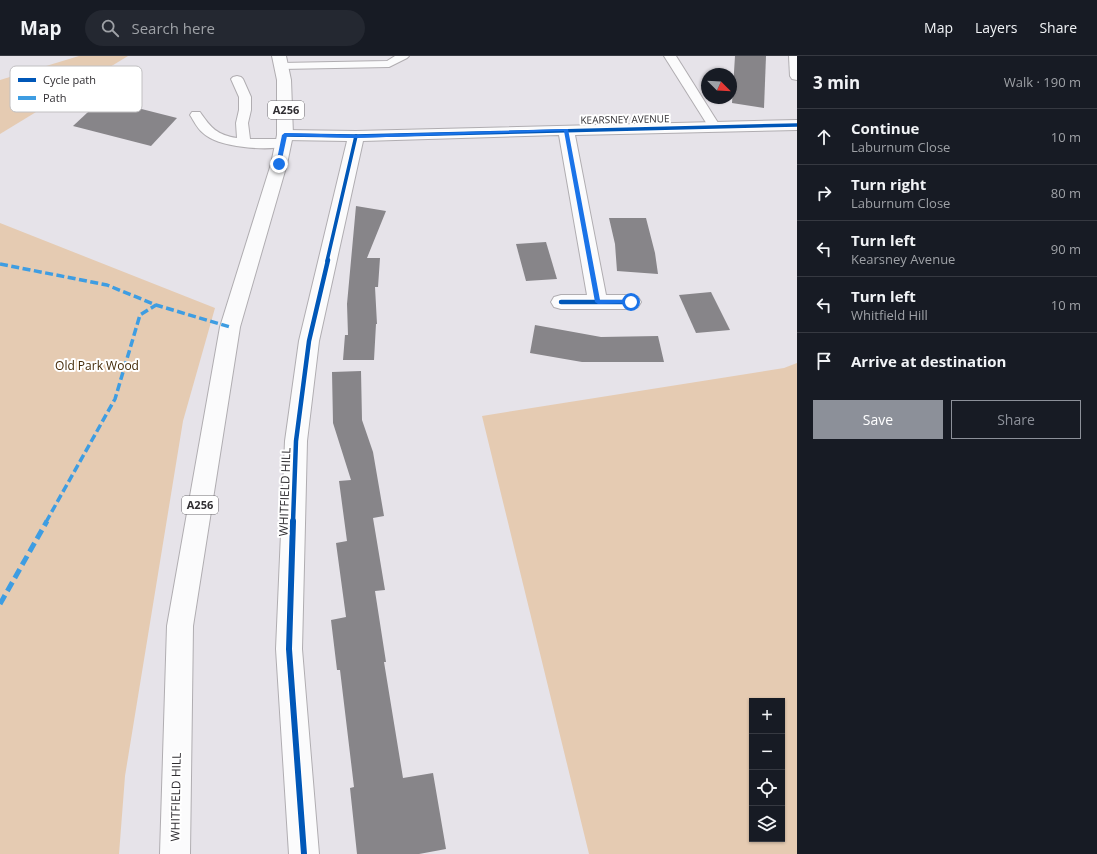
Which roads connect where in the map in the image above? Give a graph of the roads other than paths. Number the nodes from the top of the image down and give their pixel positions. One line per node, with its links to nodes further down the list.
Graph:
1 (404, 56): 4 (lane)
2 (670, 56): 9 (lane)
3 (796, 56): 5 (street)
4 (280, 61): 12 (street, WHITFIELD HILL / A256)
5 (797, 76)
6 (237, 79): 13 (lane)
7 (196, 115): 13 (lane)
8 (797, 125): 9 (street, KEARSNEY AVENUE)
9 (714, 126): 10 (street, KEARSNEY AVENUE)
10 (566, 130): 11 (street, KEARSNEY AVENUE); 15 (street)
11 (356, 136): 12 (street, KEARSNEY AVENUE); 18 (street, WHITFIELD HILL)
12 (284, 139): 13 (lane); 17 (street, WHITFIELD HILL / A256)
13 (244, 142)
14 (561, 302): 15 (street)
15 (598, 302): 16 (street)
16 (631, 302)
17 (175, 854)
18 (304, 854)

